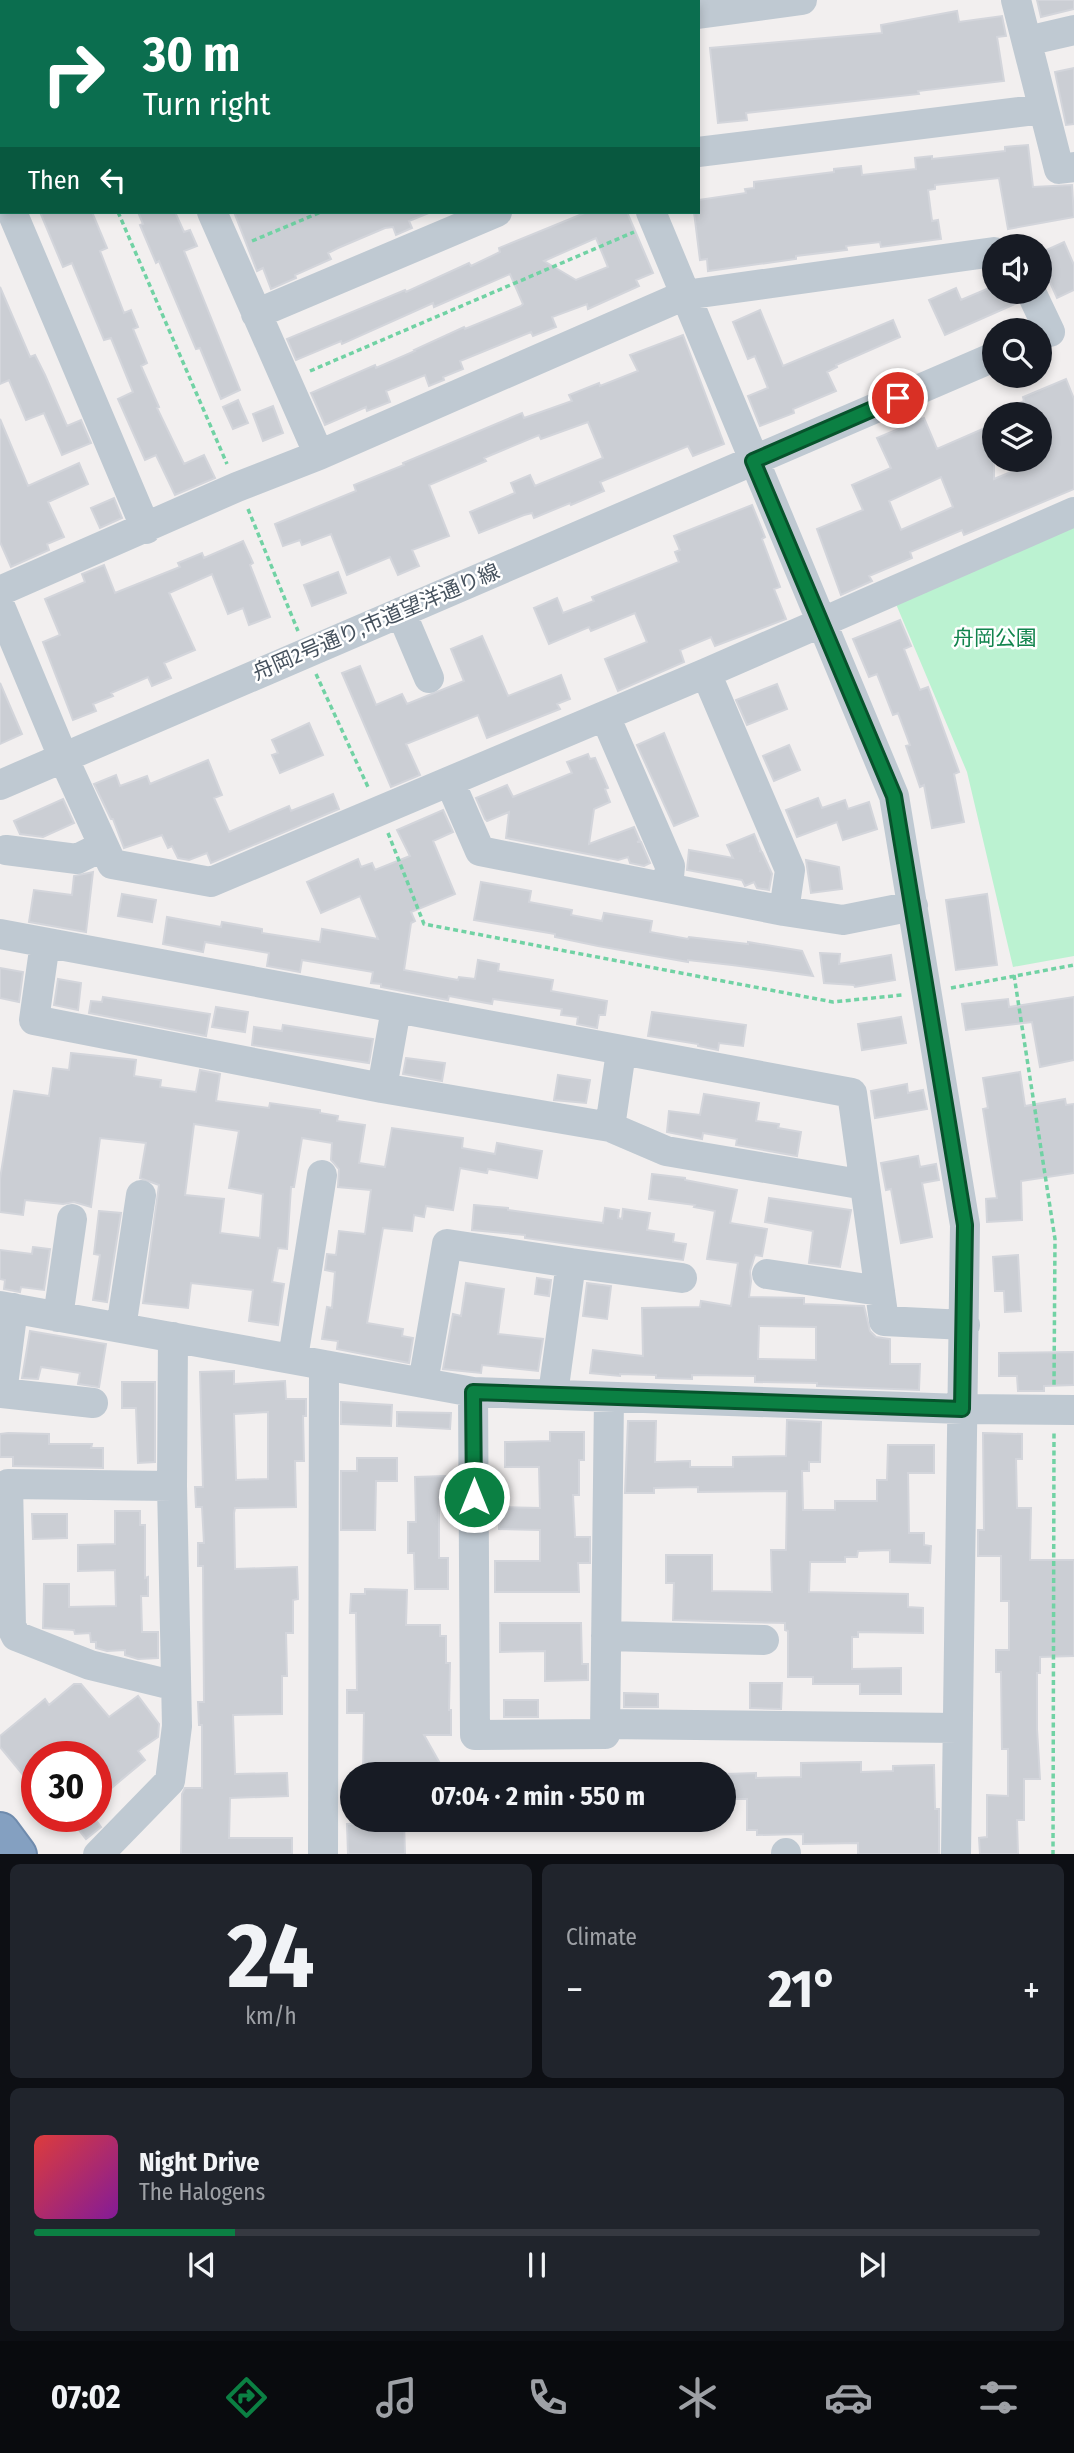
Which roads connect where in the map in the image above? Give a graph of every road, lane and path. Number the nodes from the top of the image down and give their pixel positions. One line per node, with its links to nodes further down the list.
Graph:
1 (803, 0): 3 (street)
2 (1016, 0): 5 (street)
3 (700, 14)
4 (1074, 30): 5 (street)
5 (1027, 41): 6 (street)
6 (1043, 109): 7 (street); 8 (street)
7 (700, 152)
8 (1074, 167)
9 (13, 214): 27 (street)
10 (119, 214): 25 (path)
11 (213, 214): 15 (street)
12 (316, 214): 15 (path)
13 (492, 214): 19 (street)
14 (653, 217): 17 (street); 22 (path)
15 (229, 251): 19 (street)
16 (982, 254): 17 (street)
17 (685, 295): 23 (street); 24 (street)
18 (1039, 304): 20 (street)
19 (257, 314): 22 (street)
20 (1055, 330)
21 (982, 361): 24 (street, 舟岡2号通り,市道望洋通り線)
22 (286, 381): 23 (street)
23 (319, 455): 25 (street)
24 (753, 461): 30 (street, 舟岡2号通り,市道望洋通り線); 31 (street)
25 (237, 487): 27 (street); 32 (path)
26 (1074, 512): 31 (street)
27 (146, 528): 28 (street)
28 (0, 592)
29 (0, 606): 36 (street)
30 (401, 612): 32 (street, 舟岡2号通り,市道望洋通り線); 34 (street)
31 (820, 622): 33 (street); 43 (street)
32 (306, 652): 36 (street, 舟岡2号通り,市道望洋通り線); 39 (path)
33 (706, 673): 35 (street); 44 (street)
34 (429, 678)
35 (605, 716): 37 (street); 42 (street)
36 (63, 757): 38 (street, 舟岡2号通り,市道望洋通り線); 40 (street)
37 (450, 782): 39 (street); 42 (street)
38 (0, 785)
39 (379, 811): 40 (street); 49 (path)
40 (103, 846): 41 (street)
41 (6, 850)
42 (668, 887): 44 (street)
43 (913, 906): 44 (street); 49 (street)
44 (784, 911)
45 (0, 934): 46 (street)
46 (45, 943): 50 (street); 52 (street)
47 (1074, 965): 48 (path)
48 (1014, 975): 49 (path); 75 (path)
49 (926, 993): 64 (street)
50 (396, 1009): 51 (street); 52 (street)
51 (621, 1052): 53 (street); 55 (street)
52 (382, 1088): 53 (street)
53 (610, 1127): 55 (street)
54 (322, 1175): 67 (street)
55 (865, 1185): 61 (street)
56 (141, 1195): 65 (street)
57 (72, 1219): 63 (street)
58 (571, 1263): 60 (street); 69 (street); 71 (street)
59 (767, 1274): 61 (street)
60 (682, 1278)
61 (880, 1291): 64 (street)
62 (6, 1307): 63 (street); 73 (street)
63 (58, 1317): 65 (street)
64 (965, 1325): 74 (street)
65 (121, 1328): 66 (street)
66 (173, 1337): 67 (street); 76 (street)
67 (293, 1359): 68 (street)
68 (324, 1365): 69 (street); 85 (street)
69 (423, 1382): 70 (street)
70 (473, 1392): 71 (street); 80 (street)
71 (553, 1394): 72 (street)
72 (610, 1397): 74 (street); 77 (street)
73 (93, 1403)
74 (962, 1409): 75 (street); 81 (street)
75 (1064, 1410): 87 (path)
76 (172, 1486): 79 (street); 79 (street)
77 (606, 1636): 78 (street); 80 (street)
78 (764, 1640)
79 (176, 1686): 84 (street)
80 (605, 1724): 81 (street)
81 (957, 1728): 86 (street)
82 (0, 1832): 83 (highway)
83 (17, 1854)
84 (98, 1854)
85 (323, 1854)
86 (956, 1854)
87 (1053, 1854)

